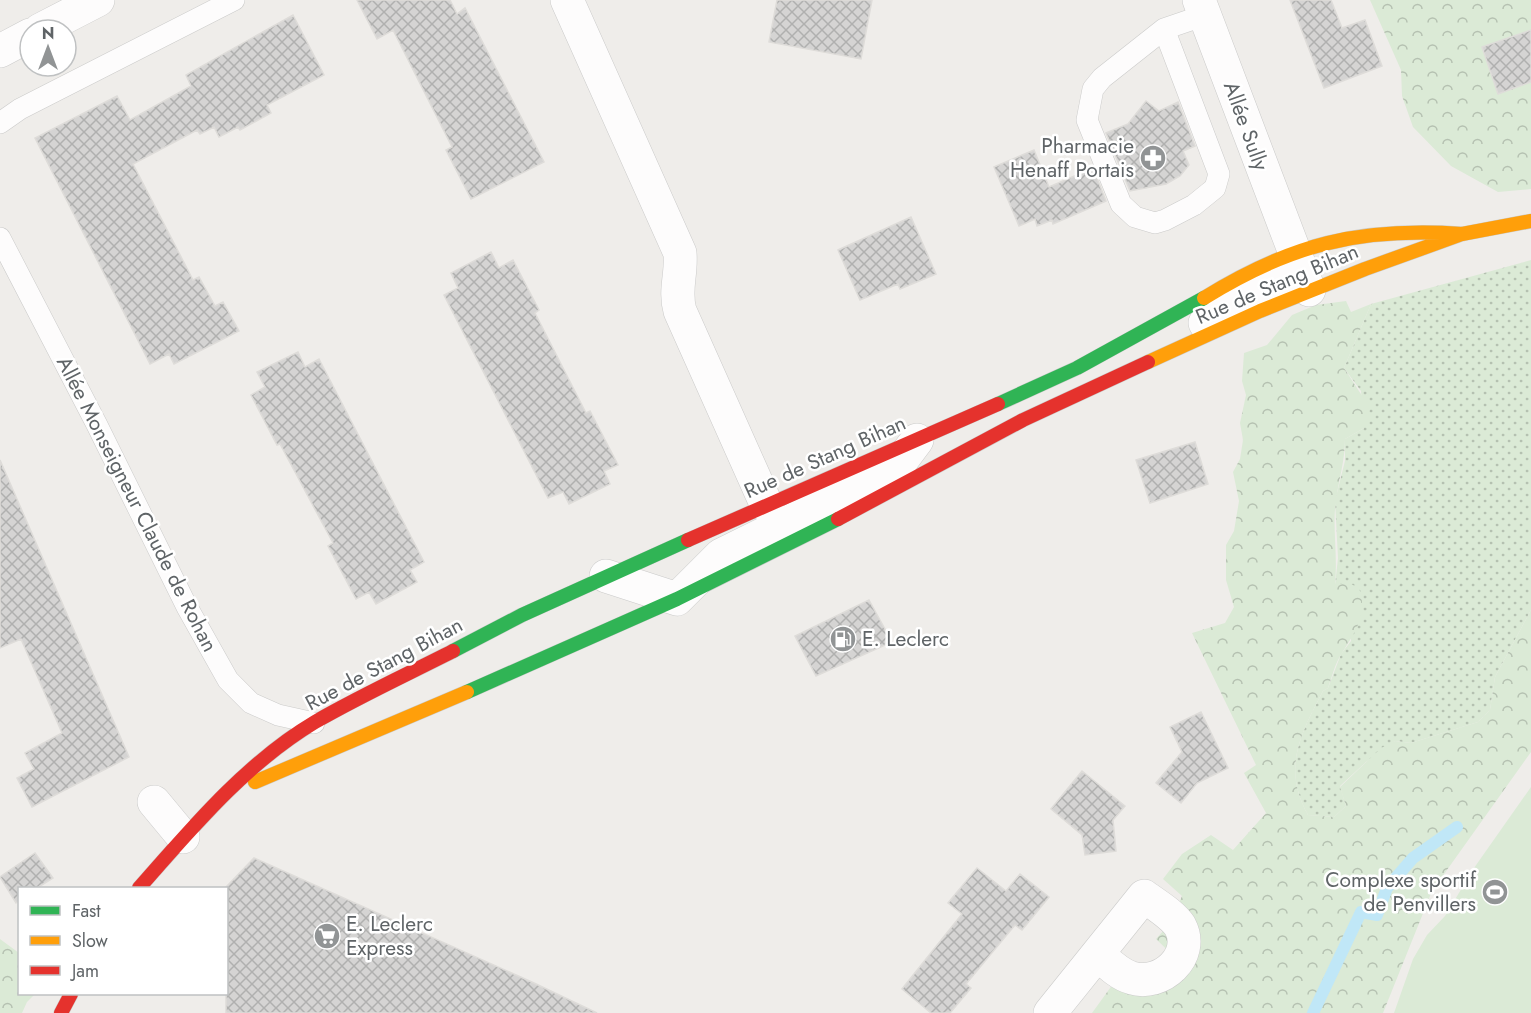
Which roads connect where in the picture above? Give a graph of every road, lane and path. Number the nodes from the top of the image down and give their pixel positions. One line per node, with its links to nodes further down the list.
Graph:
1 (98, 0): 5 (street)
2 (234, 0): 9 (lane)
3 (567, 0): 16 (street)
4 (1202, 8): 6 (lane); 13 (street, Allée Sully)
5 (63, 18)
6 (1164, 29): 6 (lane)
7 (18, 41): 8 (street)
8 (0, 51)
9 (0, 123)
10 (1531, 221): 11 (street, Rue de Stang Bihan)
11 (1462, 234): 13 (street, Rue de Stang Bihan); 13 (street, Rue de Stang Bihan)
12 (0, 238): 19 (lane, Allée Monseigneur Claude de Rohan)
13 (1302, 272): 14 (street); 15 (street, Rue de Stang Bihan)
14 (1185, 346): 18 (street, Rue de Stang Bihan)
15 (917, 440): 16 (street, Rue de Stang Bihan); 18 (street)
16 (767, 506): 17 (street, Rue de Stang Bihan)
17 (606, 576): 18 (street); 19 (street, Rue de Stang Bihan)
18 (676, 599): 20 (street, Rue de Stang Bihan)
19 (314, 723): 20 (street, Rue de Stang Bihan)
20 (232, 793): 22 (street, Rue de Stang Bihan)
21 (154, 802): 22 (street)
22 (183, 837): 23 (street, Rue de Stang Bihan)
23 (140, 887)
24 (1098, 954): 27 (street)
25 (70, 995): 26 (street)
26 (61, 1013)
27 (1050, 1013)

